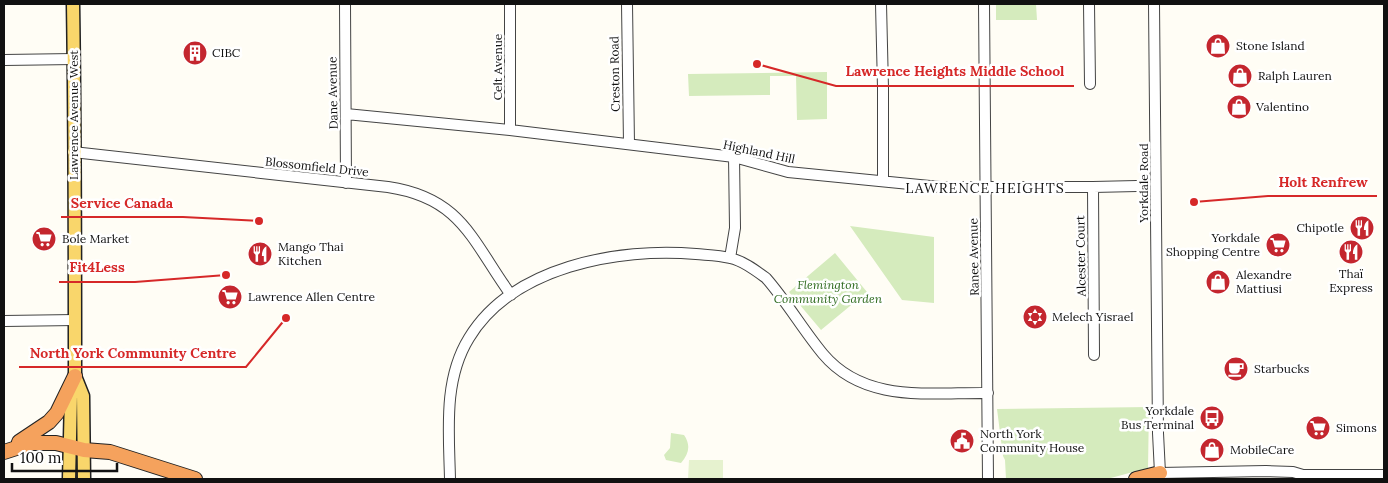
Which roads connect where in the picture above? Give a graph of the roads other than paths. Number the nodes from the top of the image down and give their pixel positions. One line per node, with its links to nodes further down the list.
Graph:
1 (73, 4): 9 (main road, Lawrence Avenue West)
2 (345, 4): 12 (street, Dane Avenue)
3 (510, 4): 13 (street, Celt Avenue)
4 (626, 4): 14 (street, Creston Road)
5 (881, 4): 17 (street)
6 (984, 4): 19 (street, Ranee Avenue)
7 (1089, 4): 11 (street)
8 (1154, 4): 35 (street, Yorkdale Road)
9 (74, 59): 10 (street); 15 (main road, Lawrence Avenue West)
10 (4, 60)
11 (1090, 84)
12 (346, 114): 13 (street, Highland Hill); 18 (street, Dane Avenue)
13 (510, 130): 14 (street, Highland Hill)
14 (629, 144): 16 (street, Highland Hill)
15 (74, 152): 18 (street, Blossomfield Drive); 24 (main road, Lawrence Avenue West)
16 (734, 157): 17 (street, Highland Hill); 22 (street)
17 (883, 181): 19 (street, Highland Hill)
18 (346, 182): 23 (street, Blossomfield Drive)
19 (986, 186): 21 (street, Highland Hill); 28 (street, Ranee Avenue)
20 (1137, 186): 21 (street, Highland Hill)
21 (1093, 187): 26 (street, Alcester Court)
22 (730, 258): 23 (street); 28 (street)
23 (511, 295): 39 (street)
24 (75, 320): 25 (street); 27 (main road, Lawrence Avenue West)
25 (4, 321)
26 (1094, 355)
27 (76, 376): 29 (main road, Lawrence Avenue West); 30 (main road, Lawrence Avenue West); 31 (highway)
28 (988, 393): 40 (street, Ranee Avenue)
29 (69, 447): 30 (highway); 31 (highway); 34 (main road, Lawrence Avenue West)
30 (84, 450): 32 (main road, Lawrence Avenue West); 38 (highway)
31 (4, 451)
32 (84, 474)
33 (1384, 474): 37 (street)
34 (69, 475)
35 (1164, 476): 36 (street); 41 (highway)
36 (1249, 477): 37 (street); 42 (street)
37 (1298, 477)
38 (195, 479)
39 (450, 479)
40 (988, 479)
41 (1136, 479)
42 (1198, 479)

